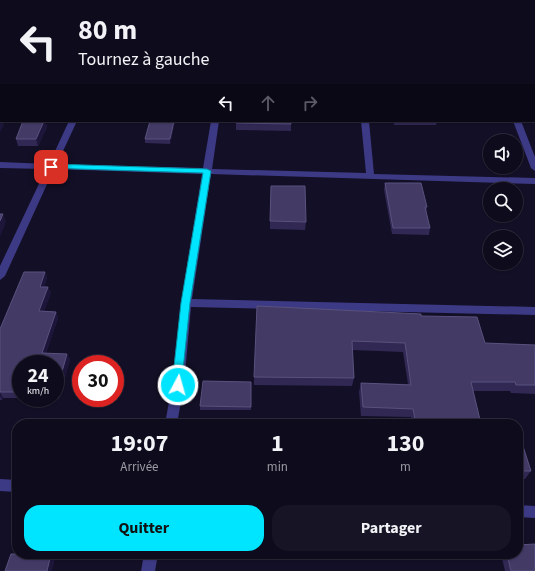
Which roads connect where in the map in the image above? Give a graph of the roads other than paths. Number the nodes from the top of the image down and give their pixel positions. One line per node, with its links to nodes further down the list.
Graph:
1 (73, 122): 6 (street)
2 (215, 122): 8 (street)
3 (365, 122): 9 (street)
4 (517, 122): 7 (street)
5 (0, 165): 6 (street)
6 (51, 167): 8 (street); 11 (street)
7 (535, 168)
8 (207, 171): 9 (street); 12 (street)
9 (370, 176): 10 (street)
10 (535, 181)
11 (0, 276)
12 (186, 303): 13 (street); 14 (street)
13 (535, 311)
14 (172, 419)
15 (0, 486): 16 (street)
16 (12, 486)
17 (523, 511): 18 (street)
18 (535, 512)
19 (150, 559): 20 (street)
20 (148, 571)

